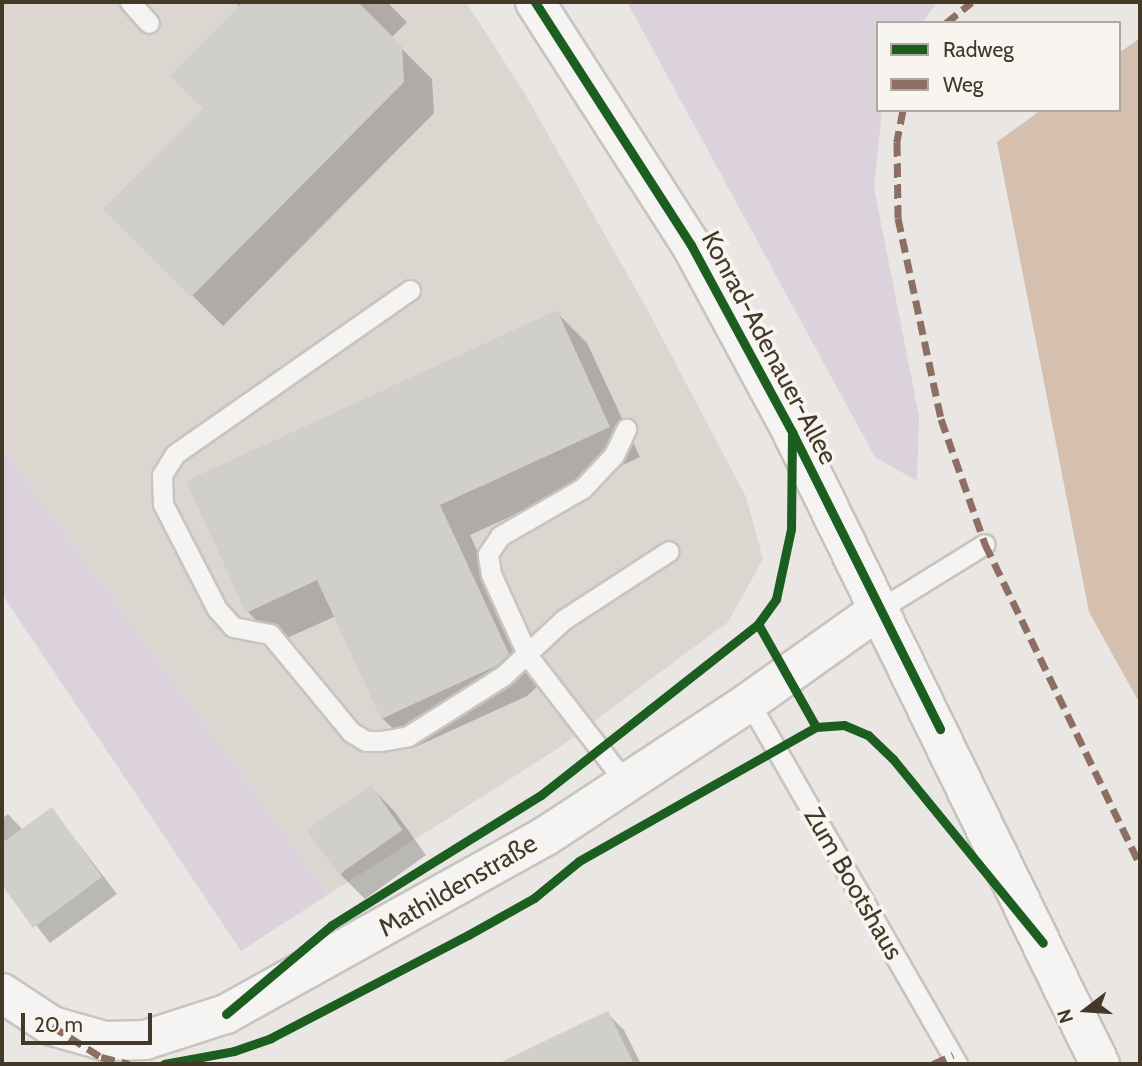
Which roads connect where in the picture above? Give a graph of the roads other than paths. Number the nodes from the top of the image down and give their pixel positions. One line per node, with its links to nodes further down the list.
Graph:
1 (130, 2): 3 (lane)
2 (535, 2): 8 (street, Konrad-Adenauer-Allee)
3 (149, 23)
4 (410, 290): 9 (lane)
5 (626, 429): 9 (lane)
6 (985, 544): 8 (lane)
7 (669, 551): 9 (lane)
8 (880, 609): 10 (street, Mathildenstraße); 14 (street, Konrad-Adenauer-Allee)
9 (528, 656): 11 (lane)
10 (749, 702): 11 (street, Mathildenstraße); 13 (lane, Zum Bootshaus)
11 (635, 777): 12 (street, Mathildenstraße)
12 (2, 993)
13 (957, 1064)
14 (1100, 1064)

